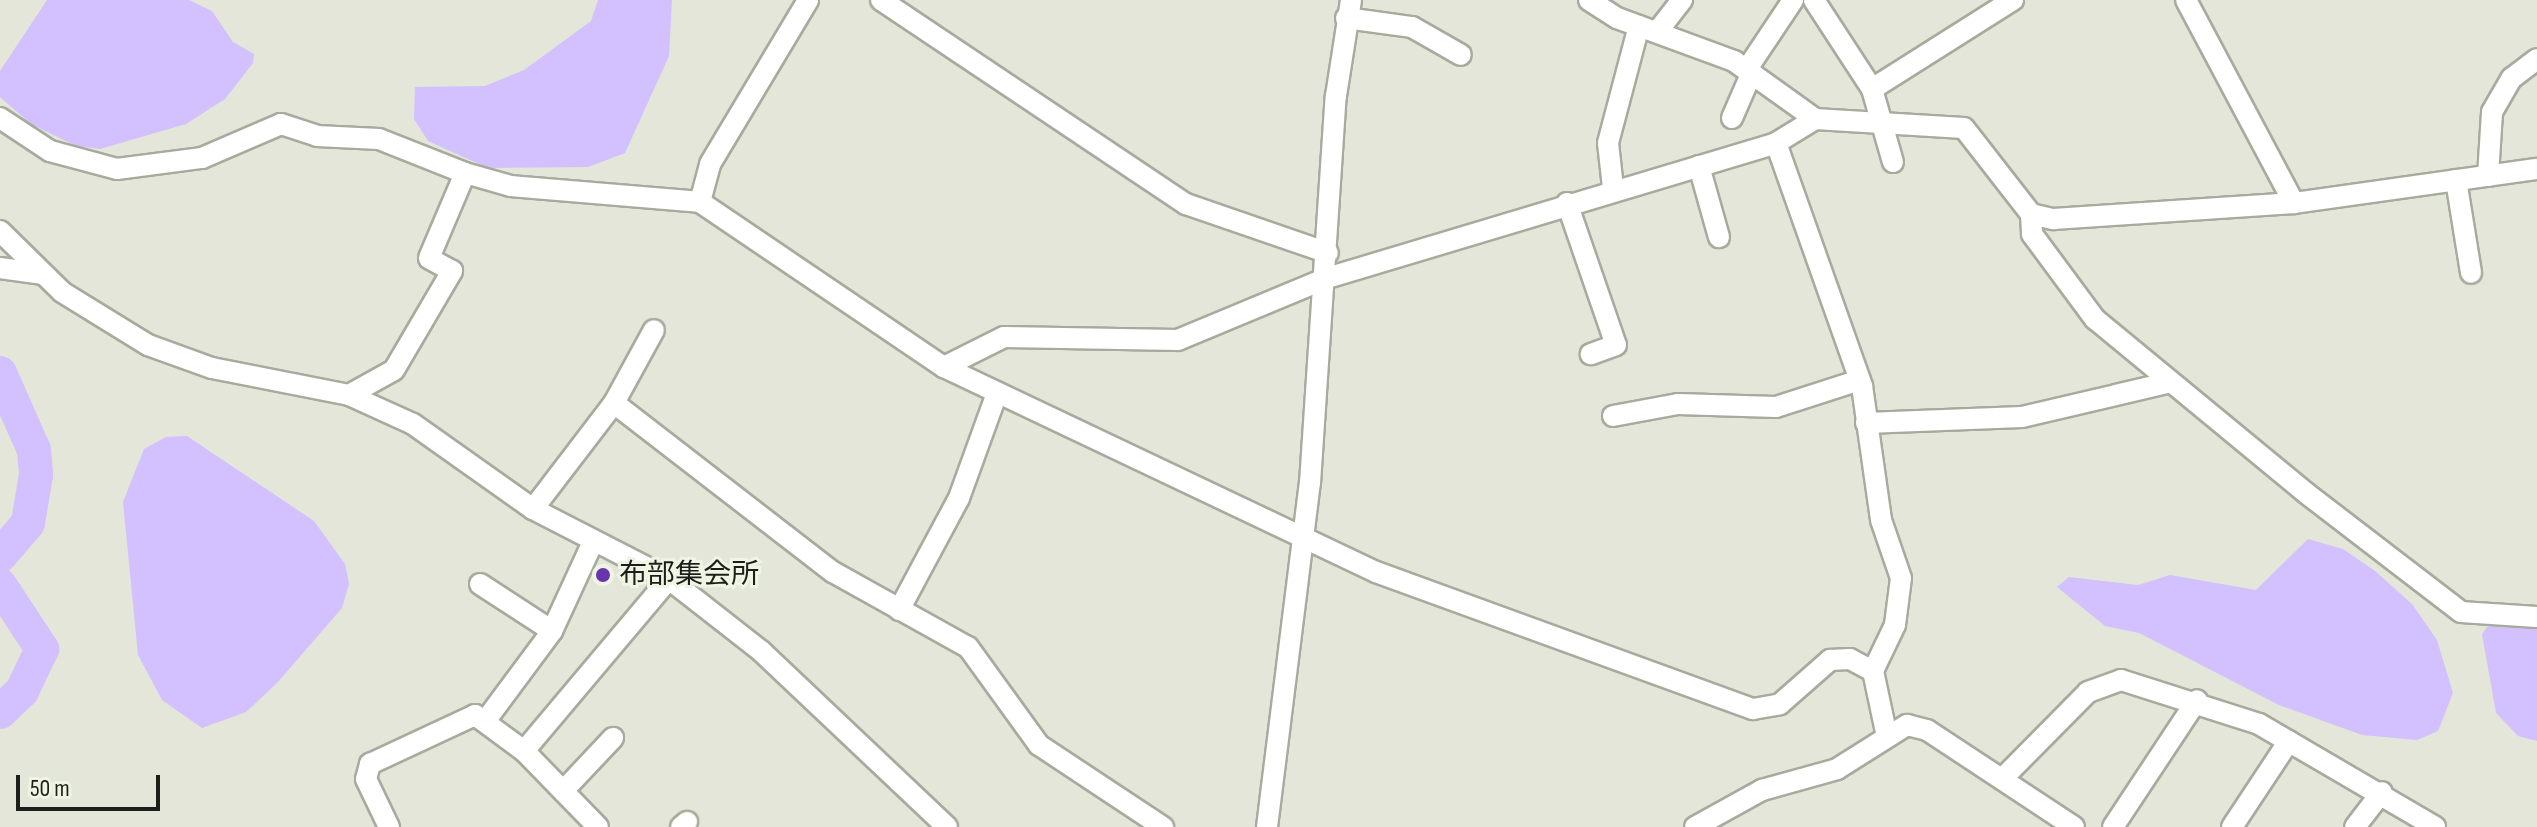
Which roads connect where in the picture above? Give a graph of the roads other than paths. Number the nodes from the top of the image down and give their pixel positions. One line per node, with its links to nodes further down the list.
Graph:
1 (808, 0): 27 (street)
2 (881, 0): 33 (street)
3 (1589, 0): 10 (street)
4 (1682, 0): 10 (street)
5 (1793, 0): 13 (street)
6 (1814, 0): 14 (street)
7 (2013, 0): 14 (street)
8 (2186, 0): 29 (street)
9 (1349, 9): 11 (street); 33 (street)
10 (1648, 29): 13 (street); 26 (street)
11 (1461, 55)
12 (2537, 59): 24 (street)
13 (1749, 70): 16 (street); 17 (street)
14 (1872, 89): 18 (street)
15 (0, 118): 23 (street)
16 (1732, 118)
17 (1815, 119): 18 (street); 19 (street)
18 (1879, 125): 20 (street); 30 (street)
19 (1776, 143): 21 (street); 41 (street)
20 (1893, 162)
21 (1699, 166): 26 (street); 32 (street)
22 (2537, 169): 24 (street)
23 (465, 173): 27 (street); 44 (street)
24 (2488, 176): 25 (street)
25 (2456, 180): 29 (street); 35 (street)
26 (1613, 188): 28 (street)
27 (700, 202): 40 (street)
28 (1567, 203): 37 (street); 39 (street)
29 (2294, 203): 30 (street)
30 (2031, 214): 42 (street)
31 (0, 231): 36 (street)
32 (1719, 237)
33 (1328, 253): 37 (street)
34 (0, 268): 36 (street)
35 (2471, 273)
36 (42, 274): 44 (street)
37 (1327, 278): 40 (street); 50 (street)
38 (654, 330): 45 (street)
39 (1591, 354)
40 (944, 367): 43 (street)
41 (1860, 380): 46 (street); 47 (street)
42 (2171, 382): 47 (street); 54 (street)
43 (997, 393): 50 (street); 53 (street)
44 (349, 395): 48 (street)
45 (614, 403): 48 (street); 53 (street)
46 (1613, 416)
47 (1866, 423): 56 (street)
48 (533, 509): 49 (street)
49 (593, 542): 51 (street); 55 (street)
50 (1303, 542): 56 (street); 70 (street)
51 (669, 579): 62 (street); 68 (street)
52 (480, 584): 55 (street)
53 (899, 610): 69 (street)
54 (2537, 617)
55 (552, 631): 58 (street)
56 (1873, 671): 59 (street)
57 (2197, 700): 61 (street); 63 (street); 73 (street)
58 (486, 720): 62 (street); 66 (street)
59 (1886, 732): 63 (street); 71 (street)
60 (613, 738): 64 (street)
61 (2289, 741): 65 (street); 74 (street)
62 (524, 751): 64 (street)
63 (2002, 779): 72 (street)
64 (563, 791): 67 (street)
65 (2382, 792): 75 (street); 76 (street)
66 (389, 827)
67 (598, 827)
68 (947, 827)
69 (1163, 827)
70 (1267, 827)
71 (1695, 827)
72 (2074, 827)
73 (2113, 827)
74 (2232, 827)
75 (2355, 827)
76 (2435, 827)

